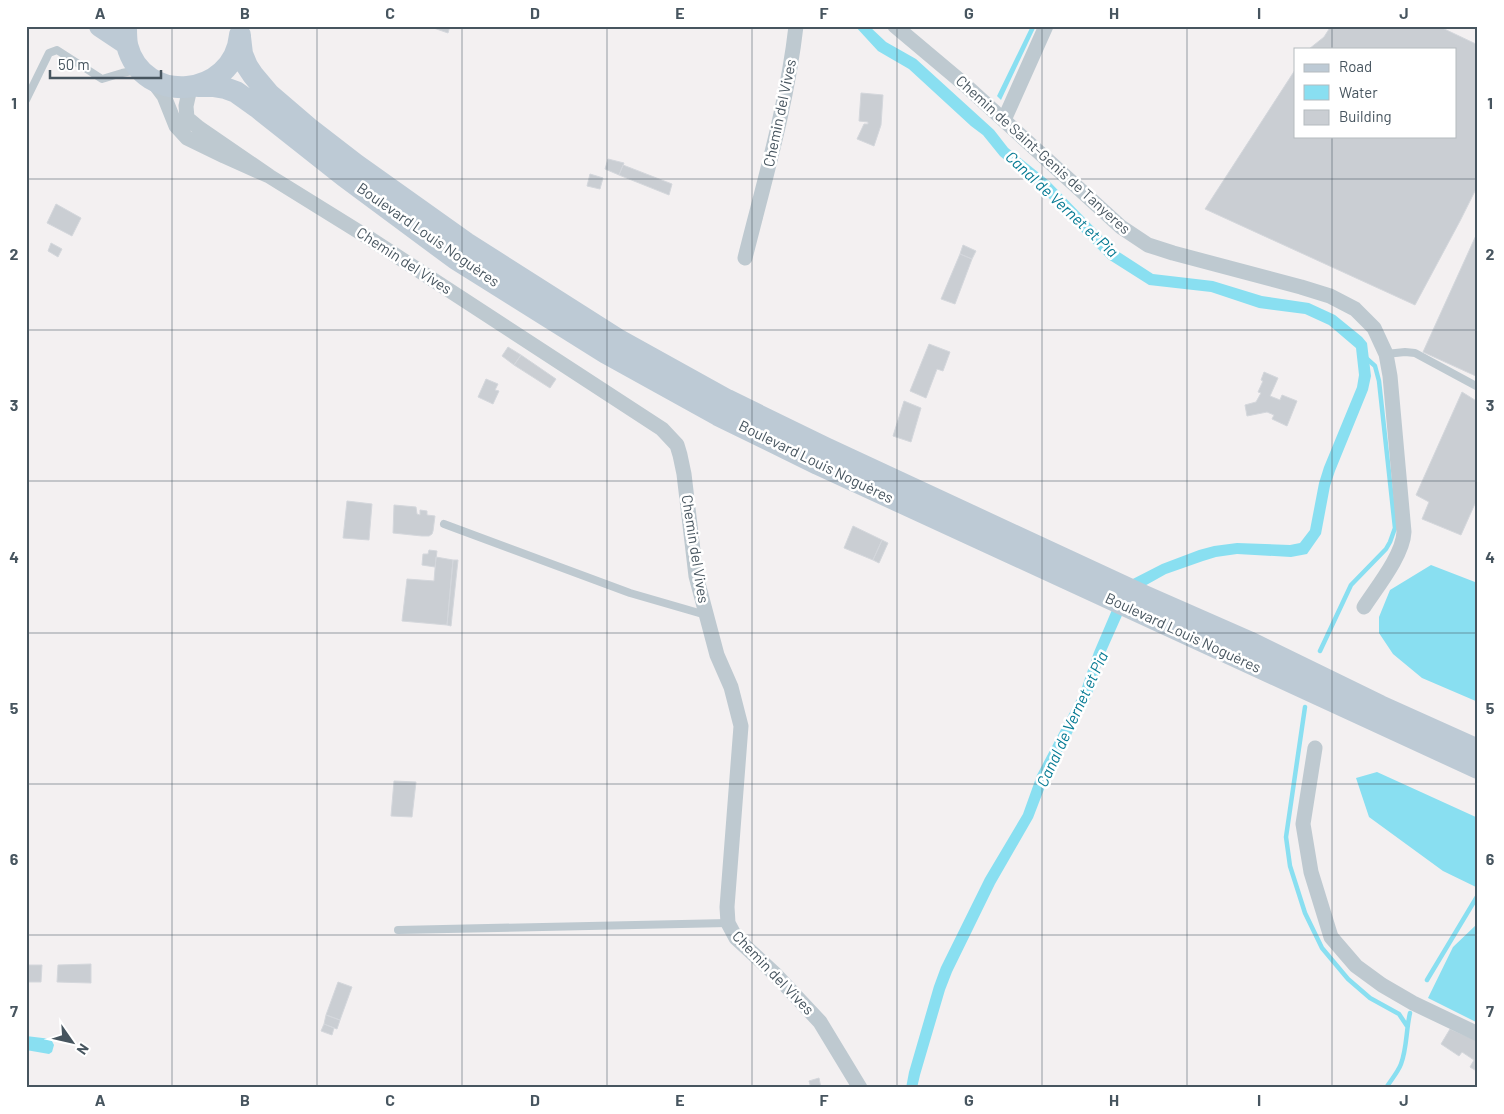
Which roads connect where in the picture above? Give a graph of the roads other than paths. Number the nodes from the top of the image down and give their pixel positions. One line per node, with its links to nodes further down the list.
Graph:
1 (100, 26): 6 (main road)
2 (796, 26): 11 (street, Chemin del Vives)
3 (895, 26): 9 (street, Chemin de Saint-Genis de Tanyeres)
4 (1046, 26): 9 (street)
5 (239, 32): 7 (main road); 15 (main road, Boulevard Louis Noguères)
6 (131, 59): 7 (main road, Boulevard Louis Noguères); 8 (lane); 10 (street, Chemin del Vives)
7 (194, 87): 10 (street, Chemin del Vives); 15 (main road, Boulevard Louis Noguères)
8 (26, 100)
9 (1004, 120): 12 (street, Chemin de Saint-Genis de Tanyeres)
10 (269, 176): 18 (street, Chemin del Vives)
11 (745, 258)
12 (1386, 354): 13 (lane); 17 (street, Chemin de Saint-Genis de Tanyeres)
13 (1478, 387)
14 (444, 524): 18 (lane)
15 (1106, 587): 16 (main road, Boulevard Louis Noguères)
16 (1140, 604): 20 (main road, Boulevard Louis Noguères); 21 (main road, Boulevard Louis Noguères)
17 (1364, 607)
18 (706, 615): 22 (street, Chemin del Vives)
19 (1315, 748): 24 (street)
20 (1478, 750)
21 (1478, 768)
22 (728, 923): 23 (lane); 25 (street, Chemin del Vives)
23 (398, 930)
24 (1478, 1034)
25 (860, 1088)

